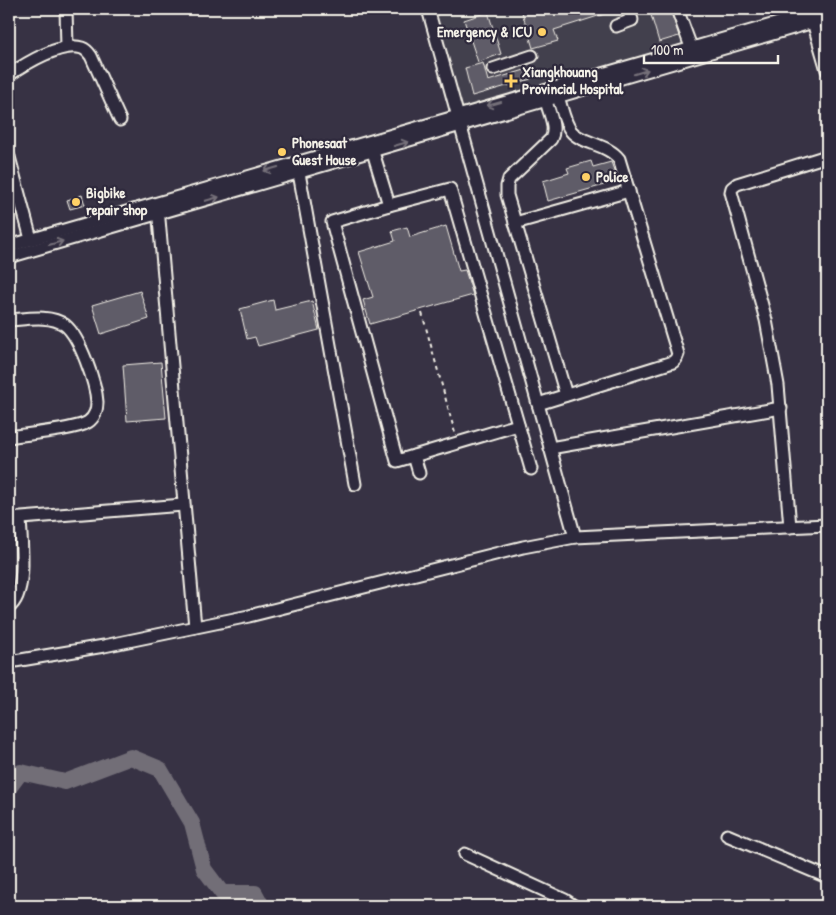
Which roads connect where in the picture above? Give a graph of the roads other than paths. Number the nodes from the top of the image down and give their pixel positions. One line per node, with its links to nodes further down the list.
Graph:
1 (66, 9): 9 (street)
2 (428, 9): 18 (street)
3 (628, 9): 8 (street)
4 (677, 9): 10 (street)
5 (827, 9): 10 (street)
6 (827, 18): 7 (street)
7 (813, 22): 13 (street); 15 (street, one-way to 7)
8 (616, 26)
9 (67, 47): 14 (street); 17 (street)
10 (691, 48): 18 (street, one-way to 18)
11 (532, 56): 12 (street)
12 (493, 68)
13 (827, 70)
14 (9, 75)
15 (558, 97): 16 (street); 23 (street)
16 (546, 101): 18 (street); 26 (street)
17 (120, 120)
18 (460, 120): 19 (street, one-way to 18); 25 (street, one-way to 25); 32 (street)
19 (373, 152): 22 (street); 24 (street)
20 (827, 156): 33 (street)
21 (9, 157): 27 (street)
22 (298, 173): 25 (street, one-way to 22); 40 (street)
23 (629, 191): 26 (street); 31 (street)
24 (389, 206): 34 (street); 37 (street)
25 (158, 208): 27 (street); 29 (street, one-way to 25); 41 (street)
26 (515, 223): 31 (street)
27 (31, 239): 28 (street)
28 (9, 246)
29 (9, 257)
30 (9, 320): 35 (street)
31 (566, 395): 32 (street)
32 (538, 404): 36 (street)
33 (781, 408): 36 (street); 44 (street)
34 (518, 425): 37 (street); 38 (street)
35 (9, 437)
36 (550, 448): 45 (street)
37 (414, 456): 39 (street)
38 (531, 469)
39 (419, 473)
40 (355, 484)
41 (183, 505): 42 (street); 47 (street)
42 (14, 519): 46 (street)
43 (827, 525): 44 (street)
44 (790, 527): 45 (street)
45 (575, 537): 47 (street)
46 (9, 607)
47 (195, 627): 48 (street)
48 (9, 662)
49 (727, 835): 51 (street)
50 (465, 854): 52 (street)
51 (827, 877)
52 (574, 906)

